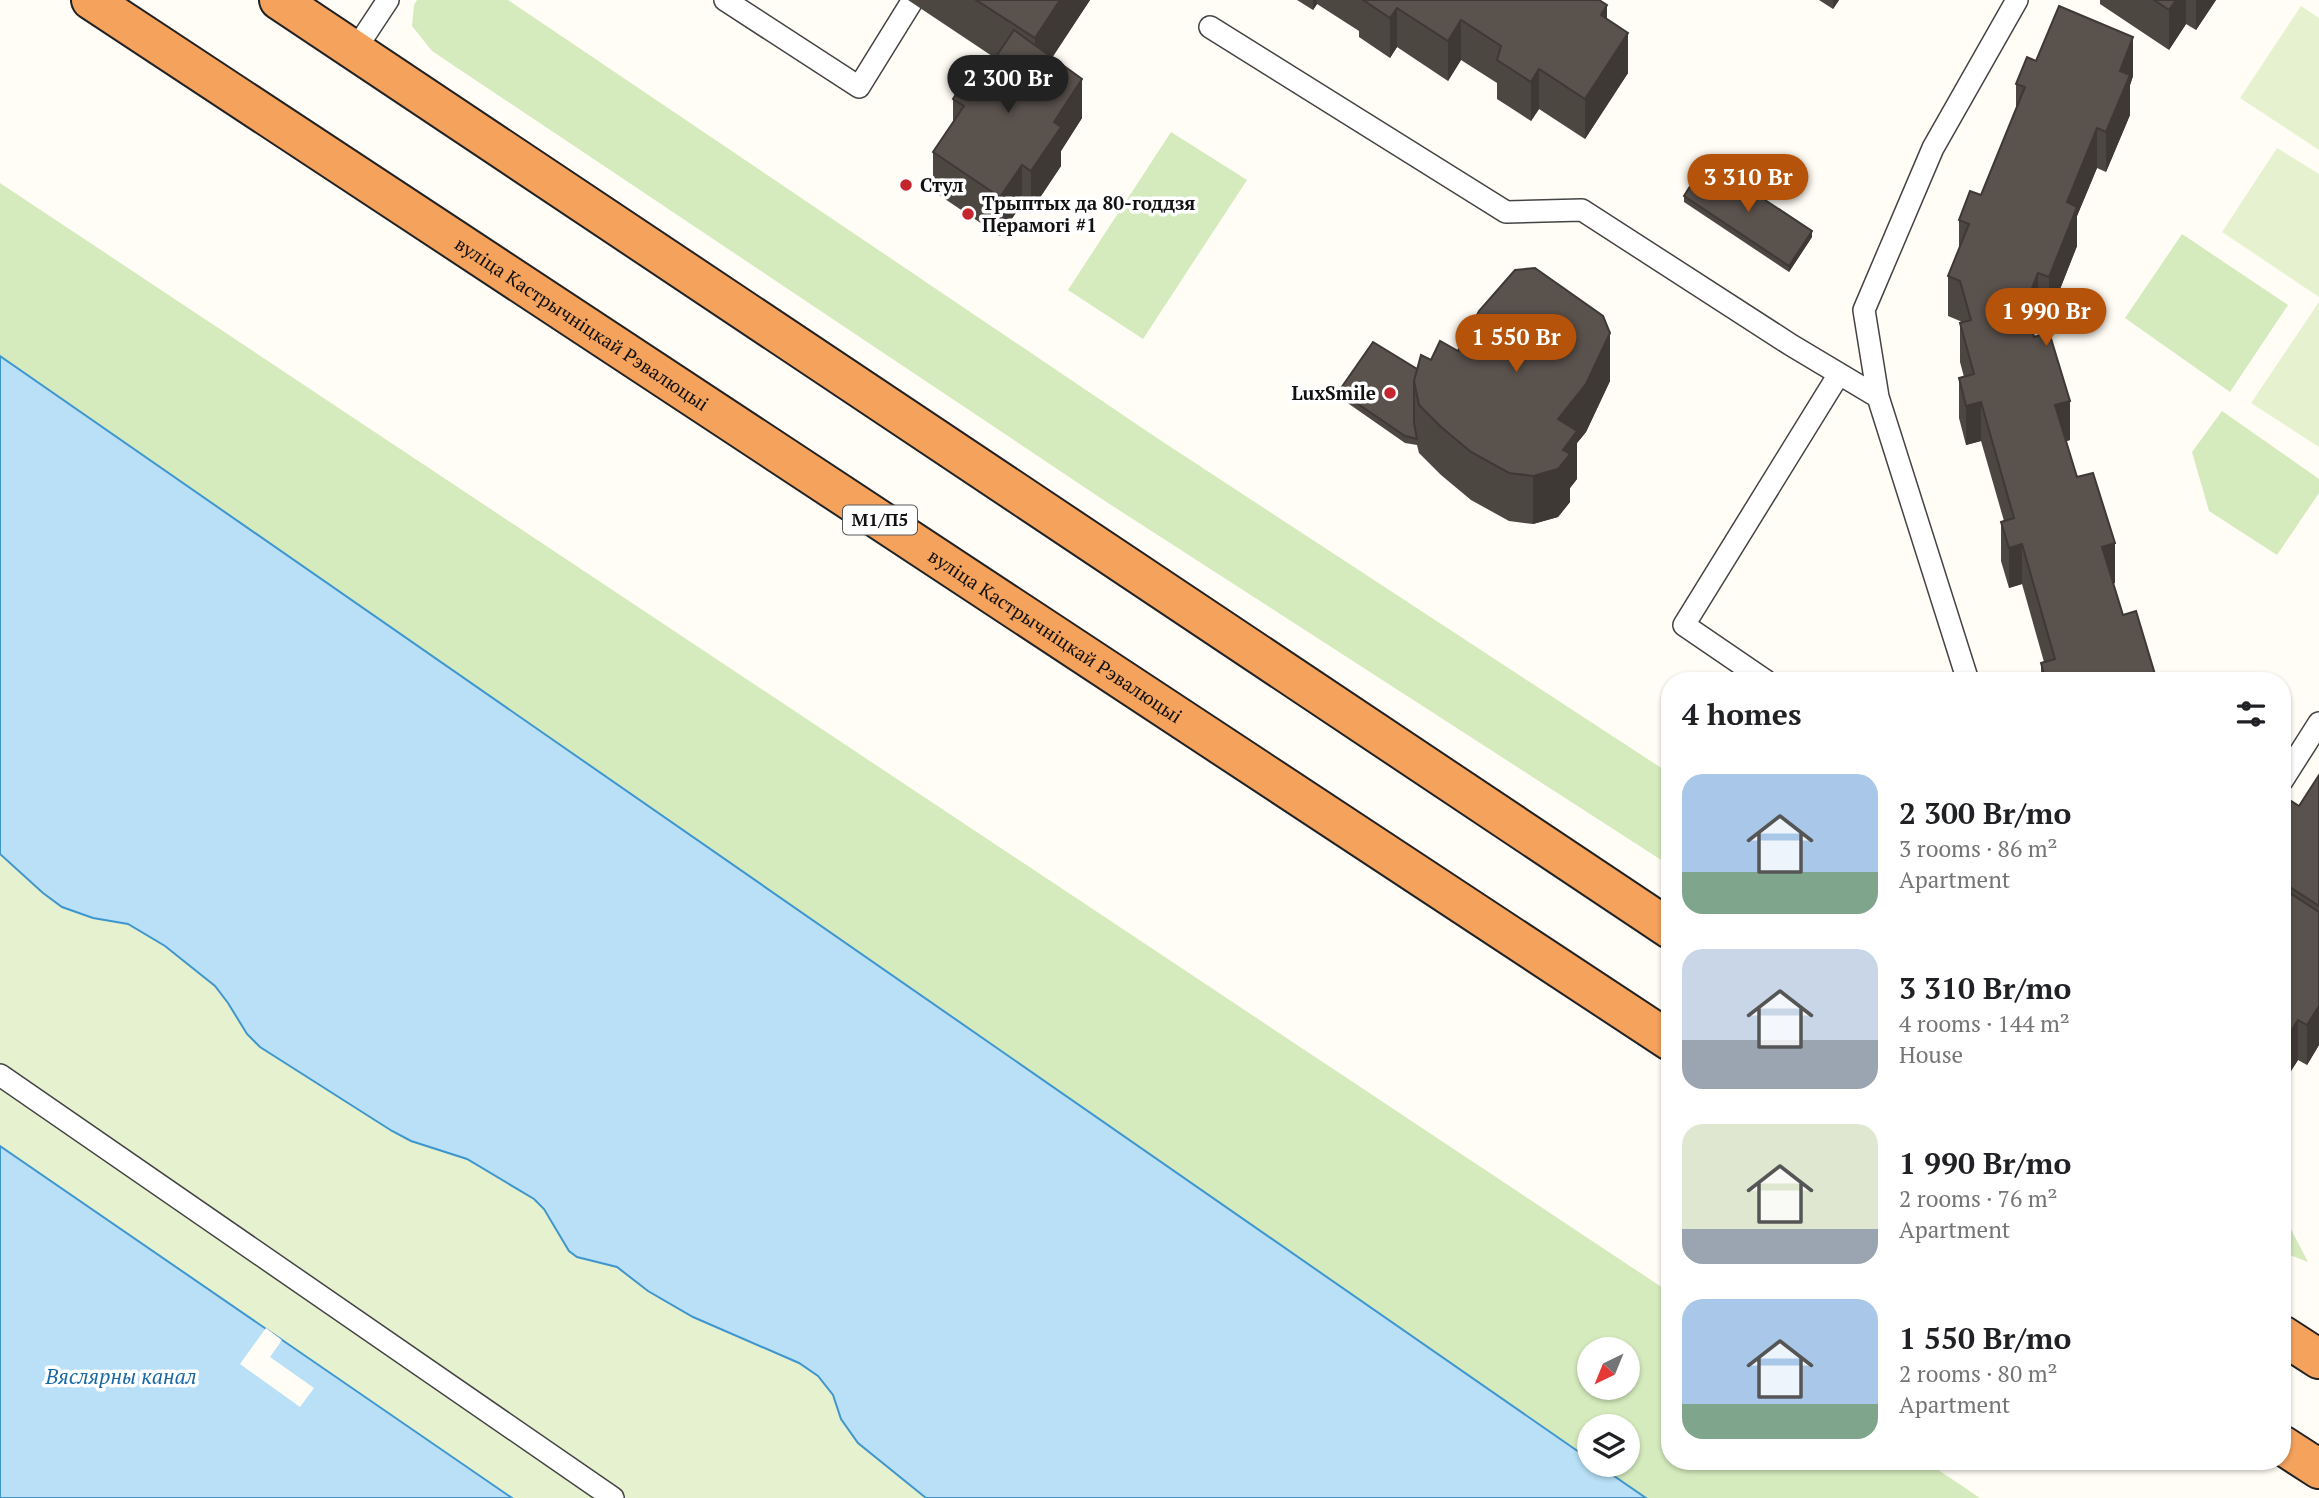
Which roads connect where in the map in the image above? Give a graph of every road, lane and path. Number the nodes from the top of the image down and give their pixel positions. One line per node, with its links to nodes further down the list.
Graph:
1 (91, 0): 16 (highway, вуліца Кастрычніцкай Рэвалюцыі / М1/П5)
2 (279, 0): 8 (highway)
3 (388, 0): 8 (lane)
4 (725, 0): 6 (lane)
5 (2017, 0): 10 (lane)
6 (911, 3)
7 (1210, 27): 9 (lane)
8 (355, 50): 15 (highway)
9 (1839, 374): 10 (lane); 11 (lane)
10 (1878, 397): 12 (lane)
11 (1753, 672)
12 (1965, 672)
13 (2319, 723): 14 (lane)
14 (2291, 767)
15 (1661, 923)
16 (1661, 1035)
17 (0, 1075): 22 (lane)
18 (2291, 1341): 19 (highway)
19 (2319, 1359)
20 (2291, 1451): 21 (highway)
21 (2319, 1469)
22 (613, 1498)

